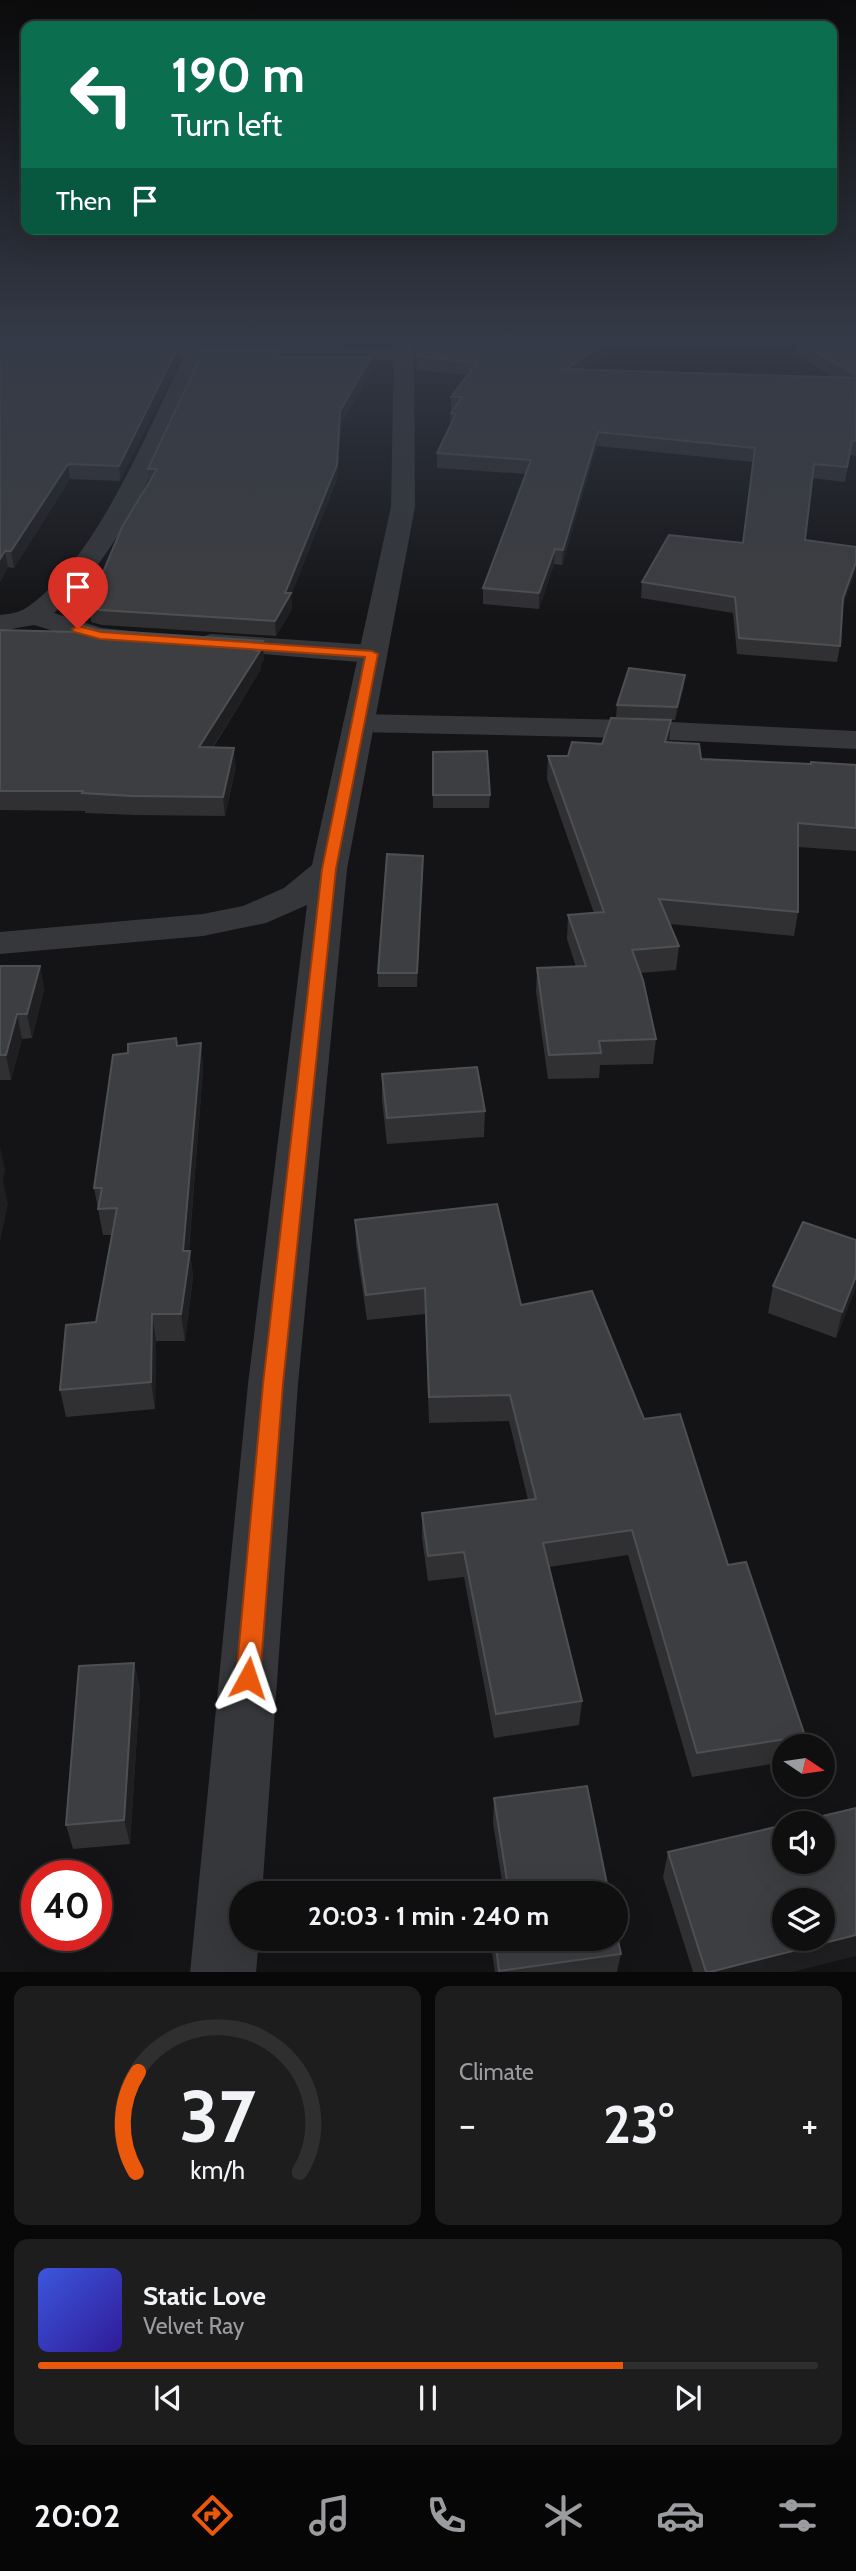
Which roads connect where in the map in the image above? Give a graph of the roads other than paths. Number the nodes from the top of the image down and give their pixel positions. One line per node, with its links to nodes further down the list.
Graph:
1 (156, 433): 3 (street)
2 (403, 433): 5 (street)
3 (33, 616): 4 (street); 5 (street)
4 (0, 623)
5 (372, 654): 6 (street)
6 (359, 723): 7 (street); 8 (street)
7 (856, 740)
8 (329, 869): 9 (street); 10 (street)
9 (0, 943)
10 (223, 1972)

